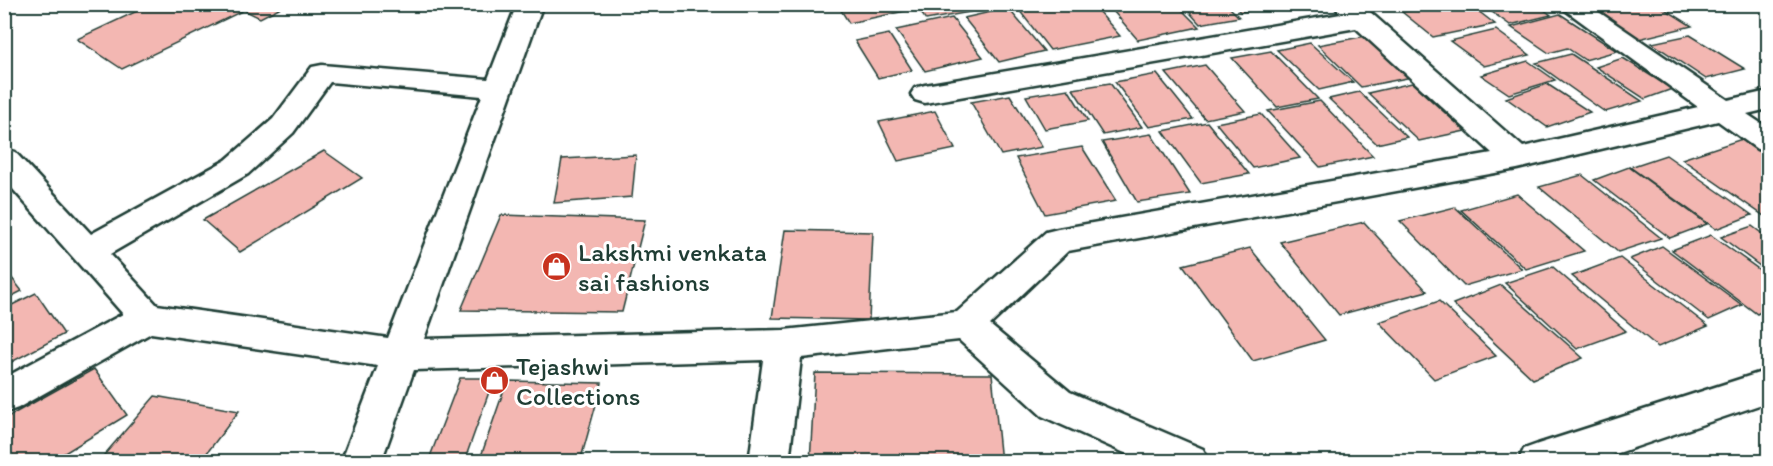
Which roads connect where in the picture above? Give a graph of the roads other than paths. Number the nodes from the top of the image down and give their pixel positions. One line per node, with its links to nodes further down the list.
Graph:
1 (530, 4): 4 (street)
2 (1569, 4): 7 (street)
3 (1353, 12): 5 (street); 10 (street)
4 (499, 89): 11 (street); 15 (street)
5 (925, 94)
6 (1768, 100): 7 (street)
7 (1724, 112): 8 (street); 10 (street)
8 (1768, 142)
9 (4, 159): 11 (street)
10 (1516, 159): 13 (street)
11 (88, 251): 12 (street)
12 (147, 318): 15 (street); 17 (street)
13 (966, 325): 14 (street); 20 (street)
14 (784, 345): 15 (street); 19 (street)
15 (402, 355): 18 (street)
16 (1768, 386): 21 (street)
17 (4, 397)
18 (361, 462)
19 (769, 462)
20 (1189, 462)
21 (1538, 462)

